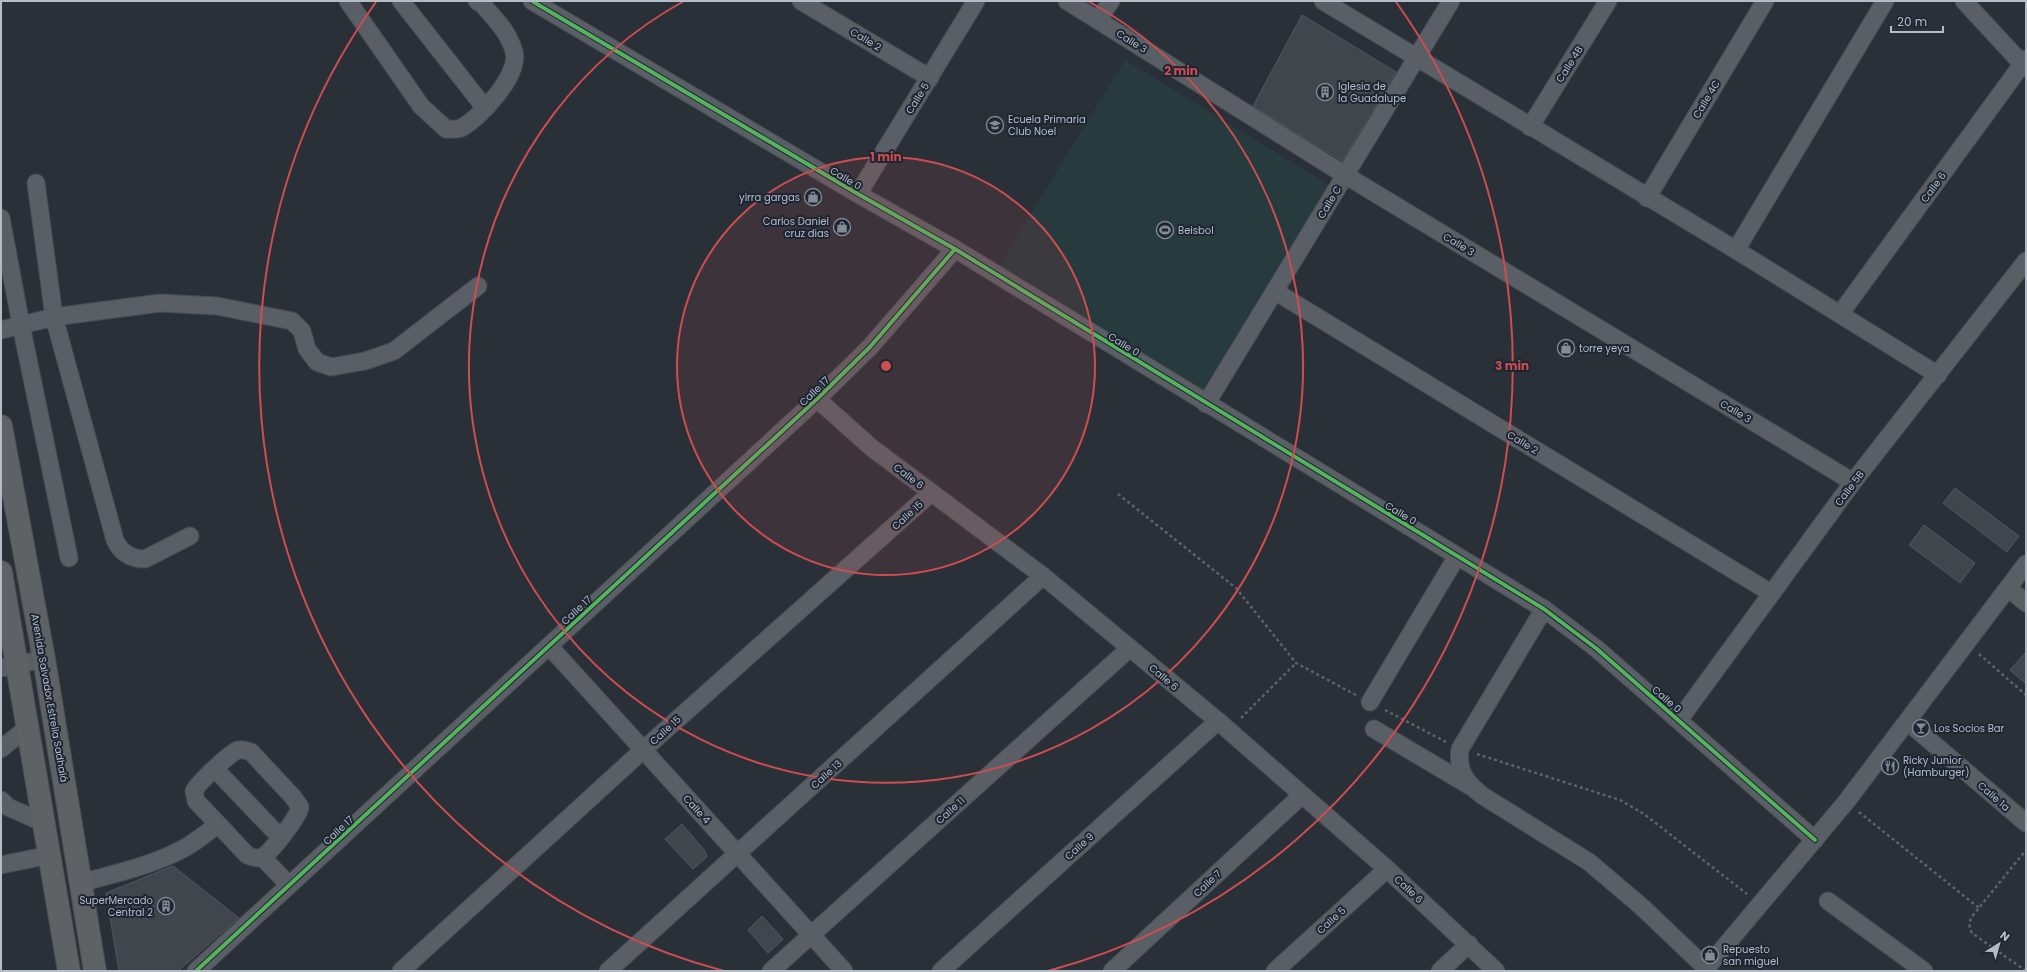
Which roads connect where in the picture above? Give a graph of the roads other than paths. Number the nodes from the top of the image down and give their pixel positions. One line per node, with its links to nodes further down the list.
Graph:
1 (348, 1): 19 (street)
2 (401, 1): 19 (street)
3 (477, 1): 19 (street)
4 (532, 1): 23 (street, Calle 0)
5 (802, 1): 18 (street, Calle 2)
6 (976, 1): 18 (street, Calle 5)
7 (1067, 1): 15 (street, Calle 3)
8 (1111, 1): 15 (street)
9 (1323, 1): 16 (street)
10 (1451, 1): 16 (street, Calle C)
11 (1608, 1): 20 (street, Calle 4B)
12 (1766, 1): 24 (street, Calle 4C)
13 (1885, 1): 27 (street)
14 (1964, 1): 17 (street)
15 (1098, 20): 21 (street, Calle 3)
16 (1417, 58): 20 (street); 21 (street, Calle C)
17 (2025, 64): 31 (street, Calle 6)
18 (930, 78): 23 (street, Calle 5)
19 (485, 108)
20 (1530, 127): 24 (street)
21 (1345, 175): 30 (street, Calle C); 39 (street, Calle 3)
22 (36, 183): 32 (street)
23 (858, 194): 26 (street, Calle 0)
24 (1647, 198): 27 (street)
25 (1, 218): 33 (street)
26 (955, 249): 36 (street, Calle 17); 37 (street, Calle 0)
27 (1736, 250): 31 (street)
28 (2026, 261): 35 (street, Calle 5B)
29 (478, 286): 32 (street)
30 (1276, 292): 37 (street, Calle C); 48 (street, Calle 2)
31 (1840, 314): 35 (street)
32 (54, 317): 33 (street); 41 (street)
33 (21, 325): 34 (street); 43 (street)
34 (1, 330)
35 (1938, 375): 39 (street, Calle 5B)
36 (817, 399): 40 (street, Calle 6); 52 (street, Calle 17)
37 (1206, 404): 42 (street, Calle 0)
38 (1, 426): 54 (highway, Avenida Salvador Estrella Sadhalá)
39 (1853, 482): 48 (street, Calle 5B)
40 (931, 493): 46 (street, Calle 6); 63 (street, Calle 15)
41 (190, 536)
42 (1457, 556): 50 (street, Calle 0); 56 (street)
43 (69, 558)
44 (2026, 564): 47 (street)
45 (1, 572): 55 (highway)
46 (1043, 576): 53 (street, Calle 6); 74 (street, Calle 13)
47 (2008, 588): 49 (street); 58 (street)
48 (1771, 593): 57 (street, Calle 5B)
49 (2026, 603)
50 (1544, 609): 57 (street, Calle 0); 65 (street)
51 (1, 637): 55 (highway)
52 (549, 646): 63 (street, Calle 4); 79 (street, Calle 17)
53 (1130, 648): 59 (street, Calle 6); 81 (street, Calle 11)
54 (44, 660): 55 (street); 78 (highway, Avenida Salvador Estrella Sadhalá)
55 (9, 665): 60 (highway)
56 (1370, 702)
57 (1679, 720): 72 (street, Calle 0)
58 (1908, 722): 70 (street, Calle 1a); 72 (street)
59 (1221, 725): 66 (street, Calle 6); 91 (street, Calle 9)
60 (28, 728): 62 (street); 68 (highway)
61 (1374, 729): 65 (street)
62 (1, 749)
63 (643, 750): 74 (street, Calle 4); 87 (street, Calle 15)
64 (215, 769): 69 (street); 71 (street); 71 (street)
65 (1472, 787): 83 (street)
66 (1302, 795): 77 (street, Calle 6); 92 (street, Calle 7)
67 (1, 800): 68 (street)
68 (44, 822): 73 (highway)
69 (218, 824): 75 (street); 78 (street)
70 (2026, 824)
71 (280, 837): 75 (street)
72 (1815, 840): 83 (street)
73 (50, 855): 76 (street); 84 (highway)
74 (738, 855): 81 (street, Calle 4); 88 (street, Calle 13)
75 (262, 857): 79 (street)
76 (1, 866)
77 (1388, 869): 82 (street, Calle 6); 93 (street, Calle 5)
78 (81, 883): 85 (highway, Avenida Salvador Estrella Sadhalá)
79 (289, 885): 86 (street, Calle 17)
80 (1828, 901): 96 (street)
81 (811, 935): 89 (street, Calle 11); 90 (street, Calle 4)
82 (1469, 944): 94 (street); 95 (street, Calle 6)
83 (1705, 970)
84 (69, 971)
85 (95, 971)
86 (196, 971)
87 (402, 971)
88 (608, 971)
89 (771, 971)
90 (844, 971)
91 (940, 971)
92 (1112, 971)
93 (1275, 971)
94 (1440, 971)
95 (1496, 971)
96 (1924, 971)

